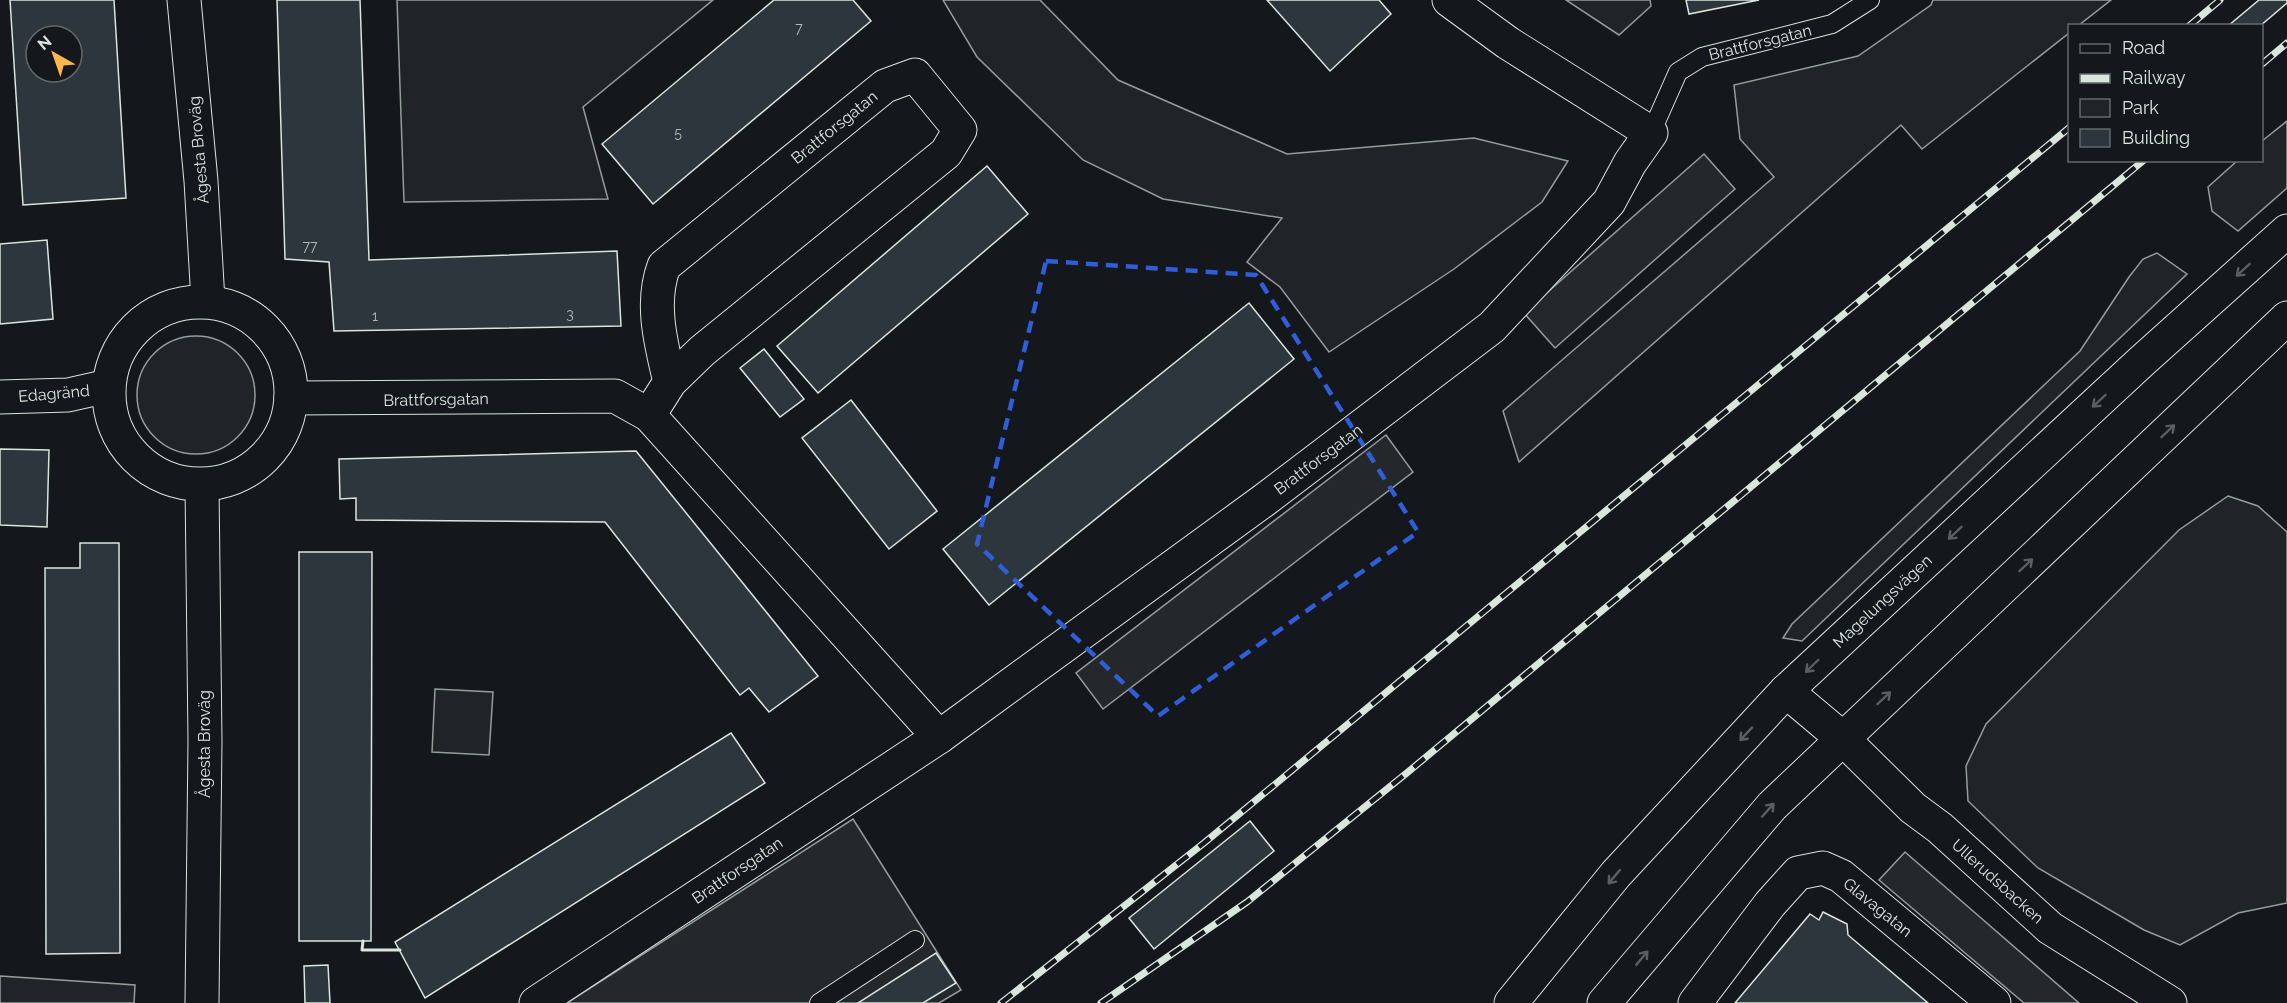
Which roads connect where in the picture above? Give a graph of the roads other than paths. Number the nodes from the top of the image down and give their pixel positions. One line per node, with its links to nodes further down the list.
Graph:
1 (184, 0): 6 (street, Ågesta Broväg)
2 (1449, 0): 4 (street)
3 (1870, 0): 4 (lane, Brattforsgatan)
4 (1651, 133): 15 (street, Brattforsgatan)
5 (2287, 231): 14 (street, Magelungsvägen, one-way to 14)
6 (208, 301): 9 (street); 11 (street)
7 (2287, 318): 16 (street, one-way to 7)
8 (670, 382): 8 (street, Brattforsgatan); 12 (street, Brattforsgatan)
9 (108, 387): 10 (street, Edagränd); 13 (street)
10 (0, 397)
11 (291, 398): 12 (street, Brattforsgatan); 13 (street)
12 (649, 415): 15 (street, Brattforsgatan)
13 (202, 485): 18 (street, Ågesta Broväg)
14 (1786, 691): 16 (street, Ullerudsbacken); 21 (street, Magelungsvägen, one-way to 21)
15 (939, 737): 19 (street, Brattforsgatan)
16 (1842, 738): 22 (street, one-way to 16); 25 (street, Ullerudsbacken)
17 (915, 940): 20 (lane)
18 (202, 1003)
19 (536, 1003)
20 (819, 1003)
21 (1511, 1003)
22 (1604, 1003)
23 (1695, 1003): 24 (street, Glavagatan)
24 (1994, 1003)
25 (2170, 1003)

